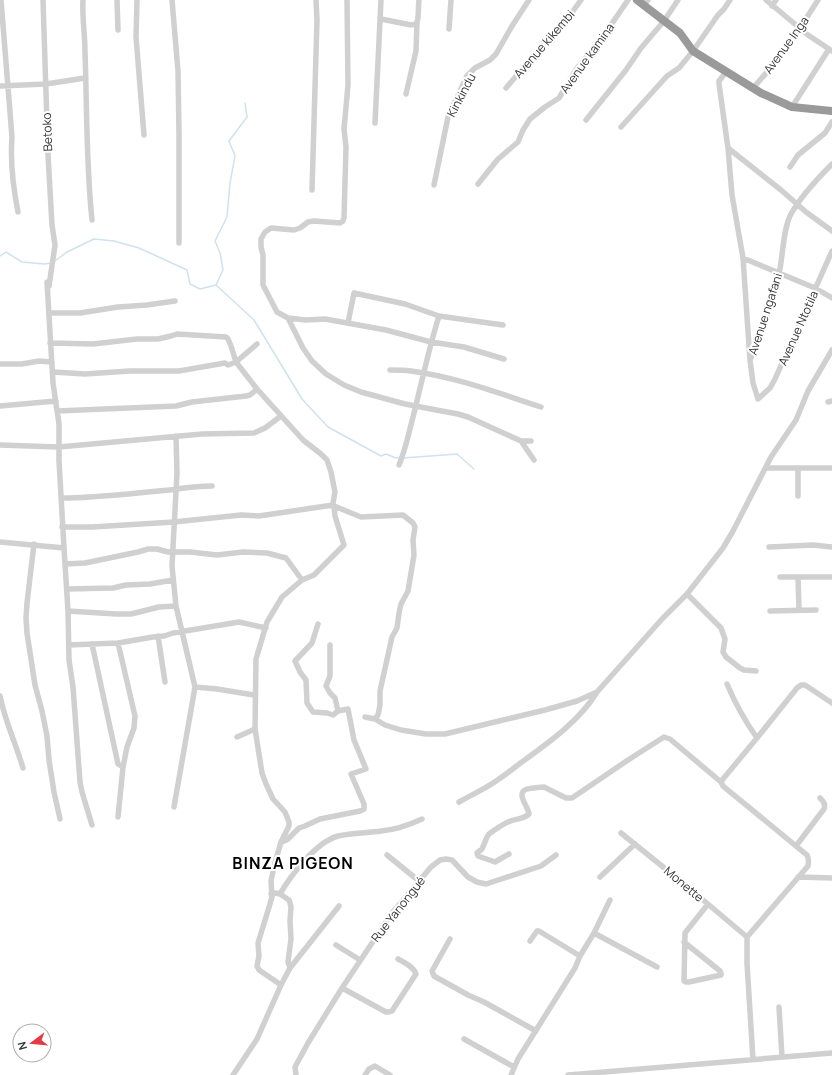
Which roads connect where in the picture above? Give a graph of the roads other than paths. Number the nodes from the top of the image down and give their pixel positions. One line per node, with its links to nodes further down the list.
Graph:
1 (1, 0): 33 (street)
2 (43, 0): 32 (street, Betoko)
3 (83, 0): 31 (street)
4 (117, 0): 27 (street)
5 (137, 0): 44 (street)
6 (172, 0): 55 (street)
7 (316, 0): 50 (street)
8 (347, 0): 64 (street)
9 (381, 0): 22 (street)
10 (418, 0): 24 (street)
11 (451, 0): 26 (street)
12 (529, 0): 49 (street, Kinkindu)
13 (581, 0): 35 (street, Avenue kikembi)
14 (628, 0): 48 (street, Avenue kamina)
15 (678, 0): 23 (street)
16 (730, 0): 29 (street)
17 (766, 0): 21 (street)
18 (776, 0): 21 (street)
19 (818, 0): 25 (street, Avenue Inga)
20 (643, 2): 23 (highway)
21 (772, 6): 25 (street)
22 (381, 19): 24 (street); 42 (street)
23 (664, 20): 29 (highway); 40 (street)
24 (417, 22): 37 (street)
25 (800, 28): 28 (street); 36 (street, Avenue Inga)
26 (449, 29)
27 (118, 30)
28 (831, 50): 38 (street)
29 (693, 51): 30 (highway); 43 (street)
30 (726, 72): 36 (highway); 45 (street)
31 (85, 78): 32 (street); 53 (street)
32 (46, 84): 33 (street); 62 (street, Betoko)
33 (8, 85): 34 (street); 52 (street)
34 (0, 86)
35 (506, 88)
36 (753, 88): 38 (highway)
37 (406, 94)
38 (792, 107): 39 (highway)
39 (832, 111)
40 (586, 120)
41 (832, 122): 47 (street)
42 (375, 123)
43 (621, 127)
44 (144, 135)
45 (728, 148): 51 (street); 57 (street)
46 (832, 164): 51 (street, Avenue ngafani)
47 (790, 167)
48 (478, 184)
49 (434, 185)
50 (312, 190)
51 (797, 204): 54 (street); 58 (street, Avenue ngafani)
52 (18, 212)
53 (92, 220)
54 (832, 231)
55 (179, 243)
56 (832, 251): 59 (street, Avenue Ntotila)
57 (743, 258): 58 (street); 72 (street)
58 (779, 274): 59 (street); 72 (street, Avenue ngafani)
59 (815, 288): 60 (street); 72 (street, Avenue Ntotila)
60 (832, 298)
61 (176, 301): 62 (street)
62 (49, 313): 68 (street)
63 (439, 316): 65 (street); 66 (street); 67 (street)
64 (288, 318): 65 (street); 82 (street)
65 (348, 323): 67 (street)
66 (503, 325)
67 (431, 342): 71 (street); 78 (street)
68 (50, 343): 73 (street); 74 (street)
69 (257, 344): 74 (street)
70 (832, 350): 93 (street)
71 (504, 359)
72 (750, 360)
73 (52, 362): 75 (street); 77 (street)
74 (236, 362): 77 (street); 79 (street)
75 (0, 364)
76 (390, 370): 78 (street)
77 (53, 372): 80 (street)
78 (424, 373): 82 (street); 83 (street)
79 (257, 389): 84 (street); 85 (street)
80 (56, 401): 81 (street); 84 (street)
81 (0, 406)
82 (416, 406): 87 (street); 92 (street)
83 (541, 407)
84 (57, 411): 90 (street)
85 (281, 416): 86 (street); 100 (street)
86 (176, 436): 90 (street); 97 (street)
87 (521, 441): 88 (street); 91 (street)
88 (531, 441)
89 (0, 445): 90 (street)
90 (59, 447): 99 (street)
91 (534, 460)
92 (399, 466)
93 (766, 468): 94 (street); 116 (street)
94 (798, 468): 95 (street); 98 (street)
95 (832, 468)
96 (212, 486): 97 (street)
97 (176, 489): 99 (street); 101 (street)
98 (798, 496)
99 (61, 498): 102 (street)
100 (334, 506): 101 (street); 114 (street); 140 (street)
101 (174, 522): 102 (street); 108 (street)
102 (62, 527): 107 (street)
103 (0, 542): 104 (street)
104 (34, 544): 107 (street); 151 (street)
105 (769, 547): 106 (street)
106 (832, 547)
107 (64, 548): 109 (street)
108 (172, 552): 109 (street); 113 (street); 114 (street)
109 (65, 564): 115 (street)
110 (780, 577): 111 (street)
111 (798, 577): 112 (street); 118 (street)
112 (832, 577)
113 (173, 580): 115 (street); 117 (street)
114 (302, 580): 123 (street)
115 (67, 589): 120 (street)
116 (687, 594): 130 (street); 134 (street)
117 (176, 606): 120 (street); 124 (street)
118 (799, 610): 119 (street); 121 (street)
119 (816, 610)
120 (68, 611): 128 (street)
121 (770, 611)
122 (318, 624): 138 (street)
123 (266, 628): 124 (street); 135 (street)
124 (182, 632): 125 (street); 133 (street)
125 (158, 636): 126 (street); 131 (street)
126 (118, 643): 127 (street); 144 (street)
127 (92, 644): 128 (street); 144 (street)
128 (69, 645): 153 (street)
129 (330, 645): 138 (street)
130 (756, 671)
131 (165, 682)
132 (727, 684): 143 (street)
133 (195, 687): 135 (street); 149 (street)
134 (597, 692): 140 (street); 148 (street)
135 (254, 695): 141 (street)
136 (0, 696): 145 (street)
137 (832, 703): 143 (street)
138 (338, 711): 155 (street)
139 (365, 717): 140 (street)
140 (375, 719)
141 (255, 729): 142 (street); 155 (street)
142 (236, 737)
143 (757, 738): 146 (street)
144 (123, 767): 150 (street)
145 (23, 768)
146 (721, 782): 157 (street); 158 (street)
147 (820, 798): 157 (street)
148 (459, 802)
149 (174, 806)
150 (118, 817)
151 (60, 819)
152 (422, 819): 166 (street)
153 (92, 825)
154 (621, 833): 156 (street, Monette)
155 (282, 842): 165 (street)
156 (635, 844): 161 (street); 168 (street, Monette)
157 (796, 846): 162 (street)
158 (509, 854)
159 (387, 855): 164 (street)
160 (556, 855): 164 (street, Rue Yanongué)
161 (600, 877)
162 (798, 877): 163 (street); 171 (street)
163 (832, 878)
164 (419, 881): 178 (street, Rue Yanongué)
165 (271, 894): 166 (street); 181 (street)
166 (280, 894): 180 (street)
167 (610, 900): 170 (street)
168 (708, 904): 171 (street, Monette); 174 (street)
169 (339, 906): 180 (street)
170 (594, 933): 176 (street); 179 (street)
171 (747, 937): 188 (street)
172 (450, 939): 184 (street)
173 (530, 941): 176 (street)
174 (684, 942): 174 (street)
175 (336, 945): 178 (street)
176 (580, 956): 184 (street)
177 (398, 959): 182 (street)
178 (360, 960): 182 (street, Rue Yanongué)
179 (656, 967)
180 (290, 968): 181 (street)
181 (281, 985): 191 (street)
182 (342, 988): 192 (street, Rue Yanongué)
183 (779, 1007): 187 (street)
184 (536, 1031): 189 (street)
185 (464, 1039): 189 (street)
186 (832, 1053): 187 (street)
187 (782, 1057): 188 (street)
188 (753, 1060): 190 (street)
189 (514, 1067): 195 (street)
190 (587, 1074): 196 (street)
191 (233, 1075)
192 (296, 1075)
193 (365, 1075): 194 (street)
194 (390, 1075)
195 (511, 1075)
196 (568, 1075)

